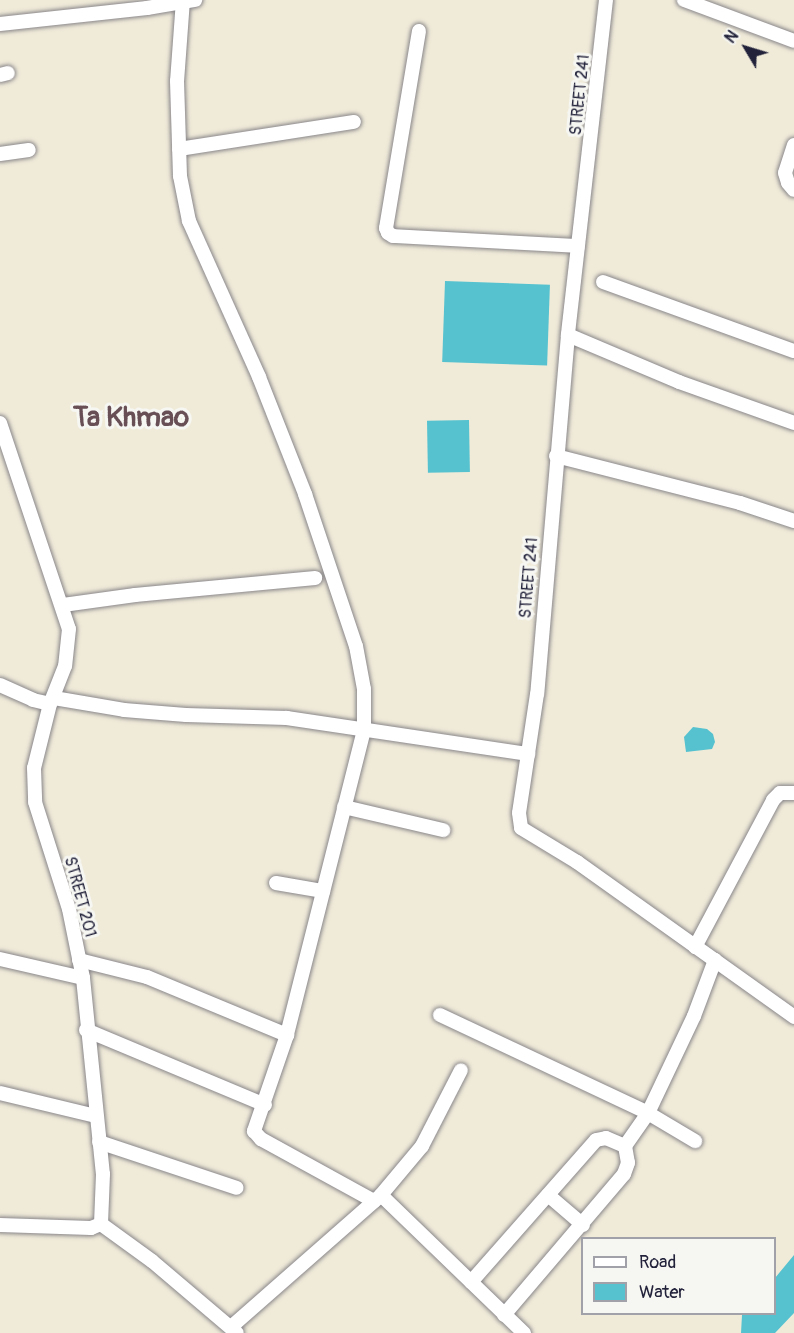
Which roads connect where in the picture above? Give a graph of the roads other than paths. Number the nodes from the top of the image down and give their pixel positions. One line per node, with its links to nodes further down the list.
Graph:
1 (606, 0): 13 (street, STREET 241)
2 (684, 0): 6 (street)
3 (187, 1): 4 (street); 9 (street)
4 (0, 24)
5 (419, 31): 13 (street)
6 (794, 41)
7 (354, 122): 9 (street)
8 (794, 145): 12 (street)
9 (179, 149): 26 (street)
10 (28, 150): 11 (street)
11 (0, 154)
12 (794, 190)
13 (578, 246): 15 (street, STREET 241)
14 (603, 282): 16 (street)
15 (568, 335): 18 (street); 20 (street, STREET 241)
16 (794, 351)
17 (0, 423): 19 (street, STREET 201)
18 (794, 423)
19 (6, 455): 23 (street, STREET 201)
20 (556, 456): 21 (street); 27 (street, STREET 241)
21 (794, 521)
22 (315, 578): 23 (street)
23 (63, 605): 25 (street, STREET 201)
24 (0, 685): 25 (street)
25 (52, 701): 26 (street); 35 (street, STREET 201)
26 (364, 730): 27 (street); 29 (street)
27 (528, 754): 33 (street, STREET 241)
28 (794, 793): 33 (street)
29 (344, 807): 30 (street); 32 (street)
30 (443, 830)
31 (276, 883): 32 (street)
32 (323, 891): 41 (street)
33 (694, 947): 36 (street, STREET 241)
34 (0, 958): 37 (street)
35 (79, 960): 37 (street, STREET 201); 41 (street)
36 (715, 960): 39 (street, STREET 241); 45 (street)
37 (83, 978): 40 (street, STREET 201)
38 (440, 1015): 45 (street)
39 (794, 1017)
40 (86, 1030): 44 (street); 46 (street, STREET 201)
41 (287, 1035): 44 (street)
42 (461, 1070): 52 (street)
43 (0, 1093): 46 (street)
44 (265, 1105): 52 (street)
45 (648, 1113): 47 (street); 49 (street)
46 (96, 1116): 48 (street, STREET 201)
47 (695, 1141)
48 (99, 1142): 50 (street); 53 (street, STREET 201)
49 (625, 1146): 51 (street); 55 (street)
50 (237, 1188)
51 (548, 1195): 55 (street); 56 (street)
52 (378, 1198): 56 (street); 58 (street)
53 (101, 1224): 54 (street); 58 (street)
54 (0, 1225)
55 (583, 1225): 57 (street)
56 (471, 1282): 57 (street)
57 (504, 1315): 59 (street)
58 (234, 1330)
59 (524, 1333)

